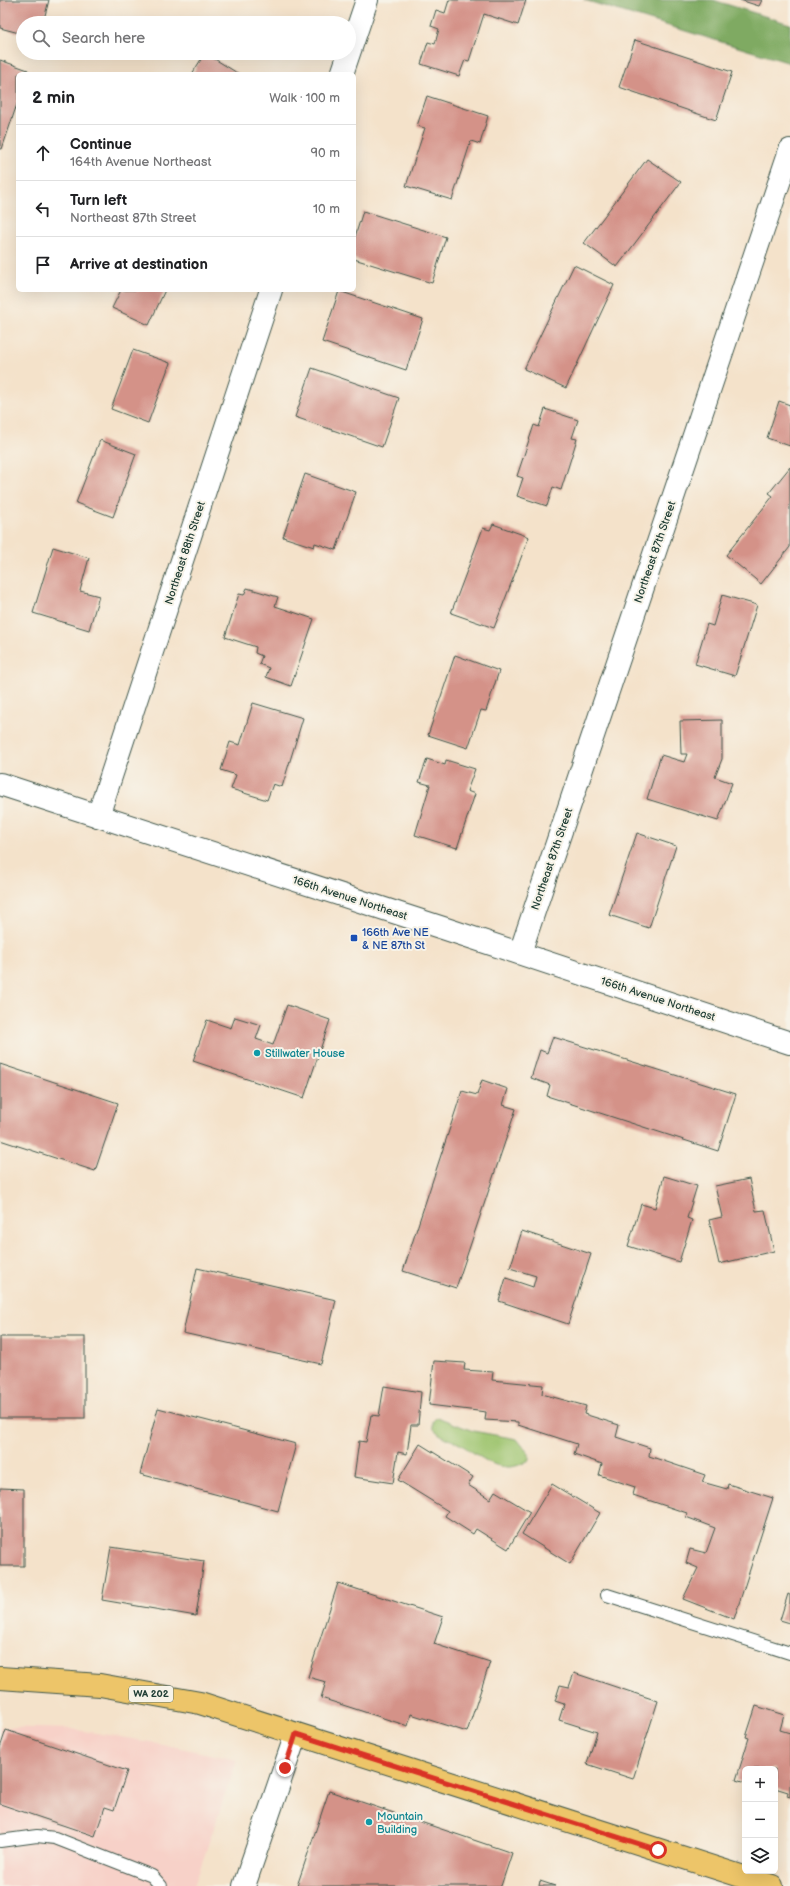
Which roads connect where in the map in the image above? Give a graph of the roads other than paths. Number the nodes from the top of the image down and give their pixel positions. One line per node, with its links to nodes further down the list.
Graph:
1 (367, 0): 2 (street)
2 (356, 33)
3 (347, 60): 4 (street)
4 (343, 72)
5 (790, 150): 9 (street, Northeast 87th Street)
6 (270, 292): 8 (street, Northeast 88th Street)
7 (0, 784): 8 (street, 166th Avenue Northeast)
8 (98, 816): 9 (street, 166th Avenue Northeast)
9 (520, 953): 10 (street, 166th Avenue Northeast)
10 (790, 1043)
11 (607, 1595): 12 (lane)
12 (790, 1653)
13 (0, 1678): 14 (main road, WA 202)
14 (296, 1734): 17 (street); 18 (main road, WA 202)
15 (0, 1841): 16 (lane)
16 (161, 1886)
17 (244, 1886)
18 (772, 1886)

